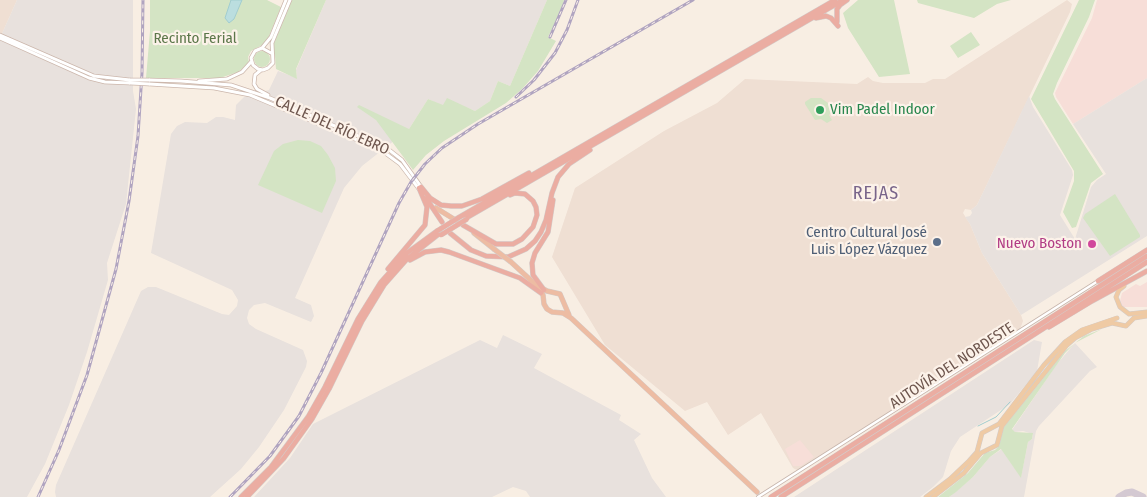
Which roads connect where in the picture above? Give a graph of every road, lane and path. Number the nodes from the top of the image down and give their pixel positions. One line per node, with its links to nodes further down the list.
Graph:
1 (288, 0): 7 (main road); 8 (main road)
2 (835, 0): 15 (highway)
3 (843, 0): 5 (highway)
4 (847, 0): 5 (highway)
5 (784, 34): 14 (highway)
6 (0, 36): 12 (main road, CALLE DEL RÍO EBRO, bridge)
7 (262, 48): 8 (main road); 9 (main road)
8 (271, 53): 10 (main road)
9 (252, 62): 10 (main road); 11 (main road)
10 (261, 70): 13 (main road)
11 (181, 81): 12 (main road, CALLE DEL RÍO EBRO); 13 (main road, CALLE DEL RÍO EBRO)
12 (149, 82): 17 (main road, CALLE DEL RÍO EBRO)
13 (291, 107): 17 (main road, CALLE DEL RÍO EBRO)
14 (630, 123): 16 (highway); 20 (highway)
15 (579, 148): 17 (highway); 23 (highway, bridge)
16 (556, 183): 24 (highway); 31 (highway)
17 (420, 188): 18 (main road, CALLE DEL RÍO EBRO); 19 (main road, CALLE DEL RÍO EBRO); 36 (highway)
18 (425, 197): 19 (main road, CALLE DEL RÍO EBRO); 21 (highway)
19 (436, 208): 22 (highway)
20 (466, 219): 22 (highway); 23 (highway, bridge)
21 (442, 222)
22 (463, 225): 31 (highway, bridge)
23 (440, 233): 33 (highway); 36 (highway)
24 (450, 233)
25 (1147, 250): 30 (highway)
26 (1147, 256): 53 (highway, AUTOVÍA DEL NORDESTE)
27 (1147, 262): 29 (highway, AUTOVÍA DEL NORDESTE)
28 (1147, 271): 38 (main road); 44 (highway)
29 (1119, 280): 44 (highway); 45 (highway, AUTOVÍA DEL NORDESTE)
30 (1098, 281): 50 (street)
31 (543, 291): 32 (highway); 33 (highway); 34 (highway)
32 (551, 292): 34 (highway); 35 (highway)
33 (377, 295): 52 (highway)
34 (544, 299): 37 (highway)
35 (564, 304): 37 (highway); 40 (highway)
36 (366, 305): 51 (highway)
37 (557, 311): 40 (highway)
38 (1127, 313): 39 (main road); 41 (main road); 42 (main road)
39 (1147, 314): 42 (main road)
40 (571, 318): 50 (highway)
41 (1118, 318): 43 (main road); 46 (main road)
42 (1131, 320): 43 (main road)
43 (1118, 324): 47 (main road)
44 (1023, 343): 45 (highway)
45 (955, 386): 54 (highway, AUTOVÍA DEL NORDESTE)
46 (990, 430): 47 (main road); 48 (main road)
47 (998, 436): 49 (main road)
48 (980, 443): 49 (main road); 55 (main road)
49 (988, 449): 56 (main road)
50 (757, 495)
51 (241, 497)
52 (247, 497)
53 (771, 497)
54 (781, 497)
55 (926, 497)
56 (933, 497)

